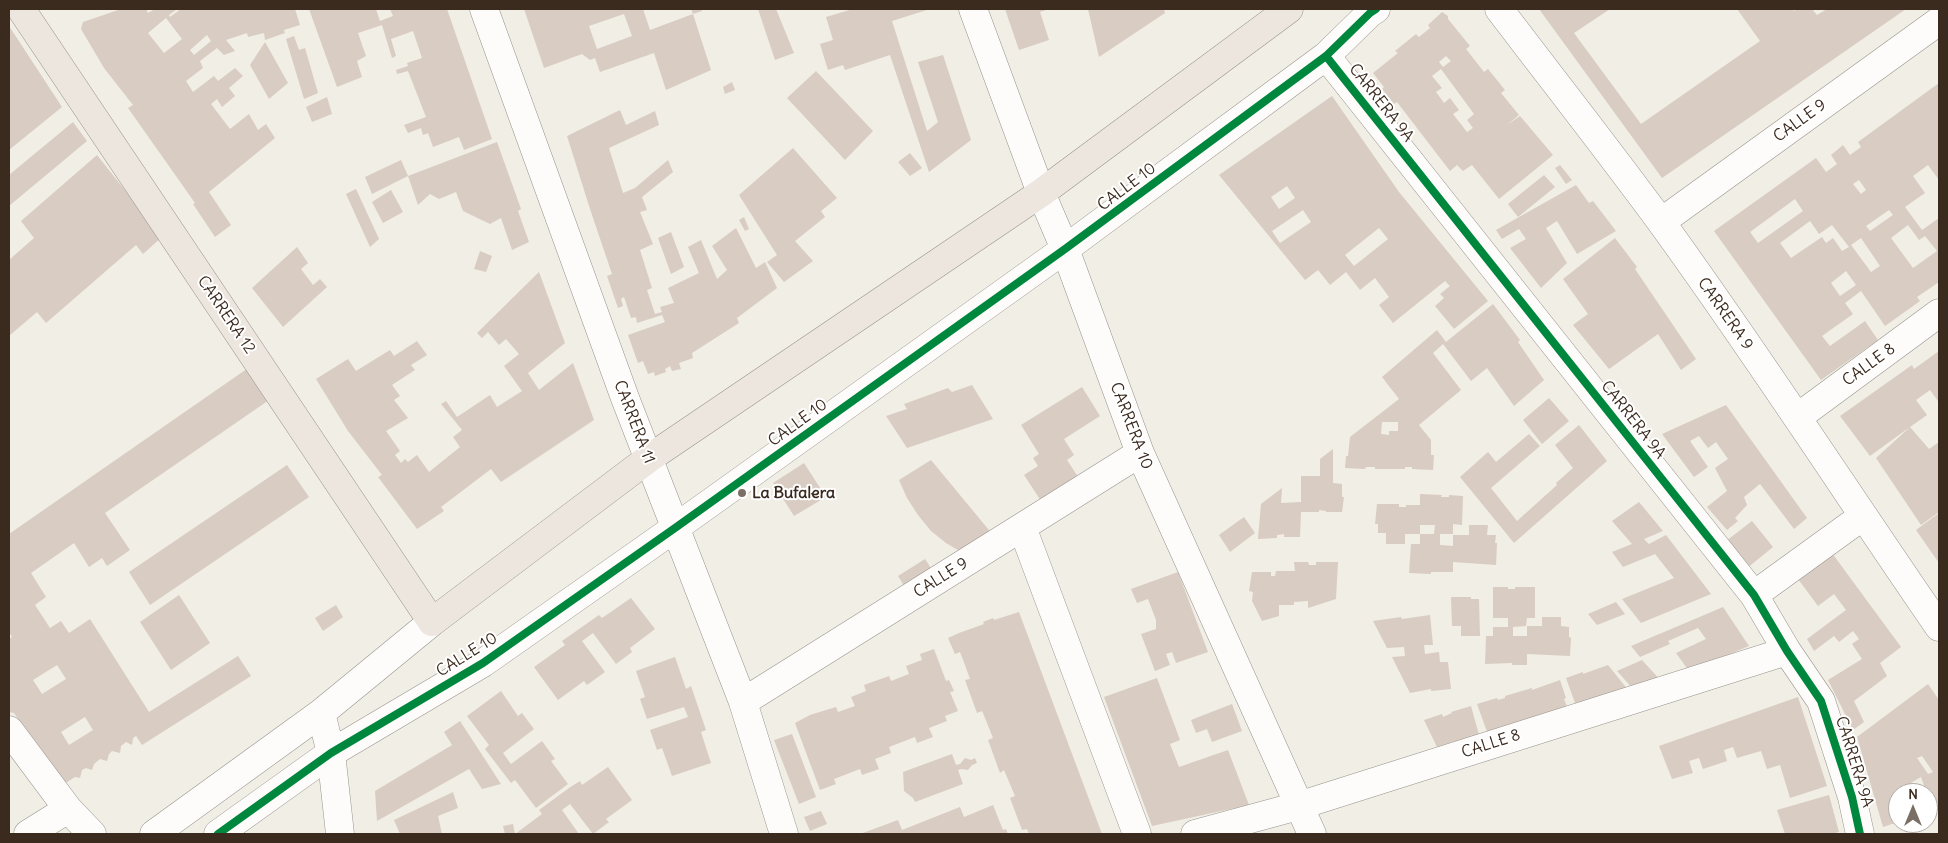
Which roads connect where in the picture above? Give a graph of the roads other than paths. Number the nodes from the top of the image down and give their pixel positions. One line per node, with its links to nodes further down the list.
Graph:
1 (21, 9): 21 (main road, CARRERA 12)
2 (484, 9): 15 (street, CARRERA 11)
3 (973, 9): 9 (street, CARRERA 10)
4 (1289, 9): 9 (main road)
5 (1376, 9): 8 (street, CALLE 10)
6 (1500, 9): 10 (street, CARRERA 9)
7 (1939, 21): 10 (street, CALLE 9)
8 (1326, 56): 11 (street, CALLE 10); 19 (street, CARRERA 9A)
9 (1041, 193): 11 (street, CARRERA 10); 15 (main road)
10 (1661, 222): 13 (street, CARRERA 9)
11 (1065, 249): 14 (street, CARRERA 10); 18 (street, CALLE 10)
12 (1939, 313): 13 (street, CALLE 8)
13 (1798, 417): 16 (street, CARRERA 9)
14 (1140, 453): 17 (street, CALLE 9); 27 (street, CARRERA 10)
15 (648, 459): 18 (street, CARRERA 11); 21 (main road)
16 (1863, 516): 19 (street); 20 (street, CARRERA 9)
17 (1022, 527): 23 (street, CALLE 9); 35 (street)
18 (675, 528): 23 (street, CARRERA 11); 26 (street, CALLE 10)
19 (1754, 595): 22 (street, CARRERA 9A)
20 (1936, 614)
21 (432, 622): 24 (street)
22 (1787, 651): 27 (street, CALLE 8); 38 (street, CARRERA 9A)
23 (742, 702): 34 (street, CARRERA 11)
24 (321, 713): 26 (street); 31 (street)
25 (9, 730): 28 (street)
26 (331, 753): 32 (street, CALLE 10); 33 (street)
27 (1298, 806): 36 (street, CALLE 8); 37 (street, CARRERA 10)
28 (68, 809): 29 (street); 30 (street)
29 (28, 834)
30 (92, 834)
31 (154, 834)
32 (218, 834)
33 (340, 834)
34 (784, 834)
35 (1137, 834)
36 (1195, 834)
37 (1312, 834)
38 (1860, 834)

